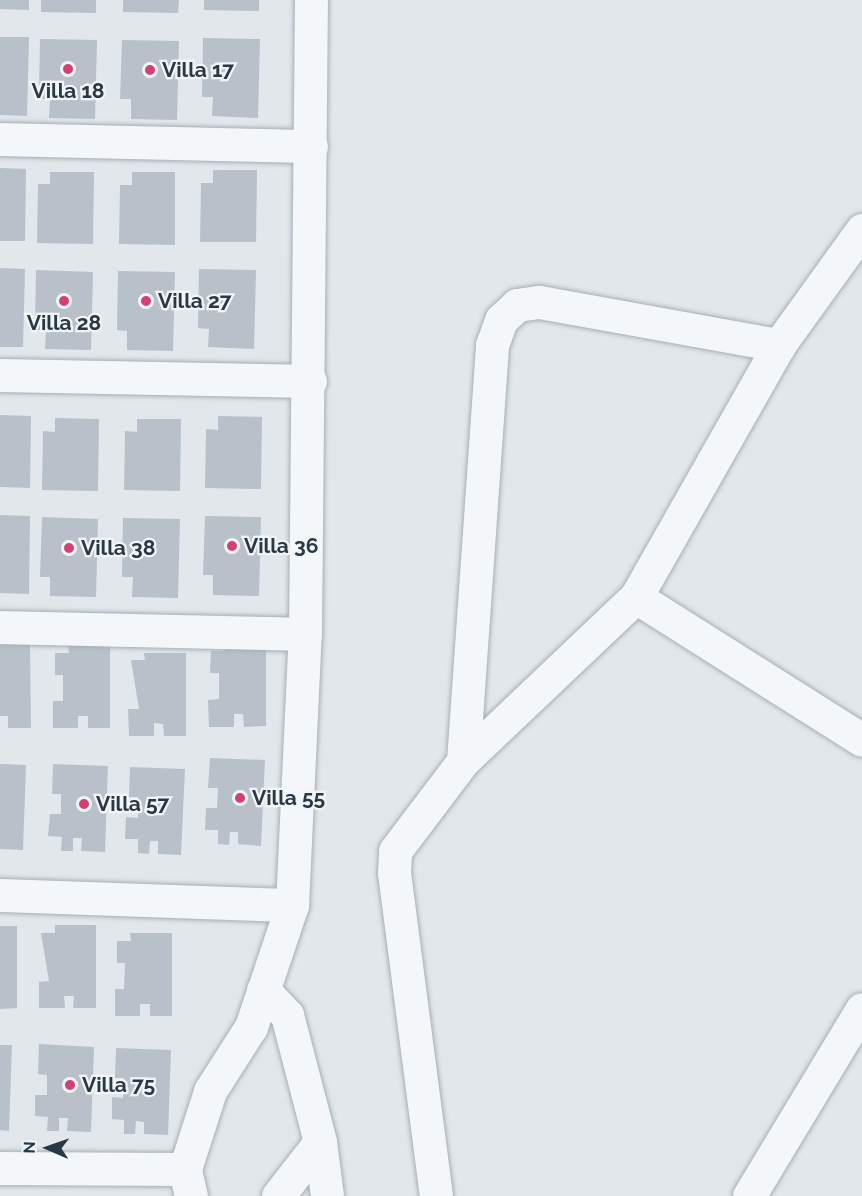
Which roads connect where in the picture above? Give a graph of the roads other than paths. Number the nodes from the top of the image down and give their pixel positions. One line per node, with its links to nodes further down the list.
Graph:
1 (311, 0): 3 (street)
2 (0, 139): 3 (street)
3 (311, 146): 7 (street)
4 (862, 230): 5 (street)
5 (779, 345): 8 (street); 12 (street)
6 (0, 375): 7 (street)
7 (310, 381): 10 (street)
8 (636, 597): 11 (street); 12 (street)
9 (0, 627): 10 (street)
10 (305, 634): 14 (street)
11 (862, 740)
12 (463, 761): 22 (street)
13 (0, 896): 14 (street)
14 (292, 905): 15 (street)
15 (263, 990): 17 (street); 19 (street)
16 (862, 1009): 23 (street)
17 (320, 1142): 20 (street); 21 (street)
18 (0, 1168): 19 (street)
19 (188, 1183)
20 (278, 1196)
21 (327, 1196)
22 (436, 1196)
23 (749, 1196)

